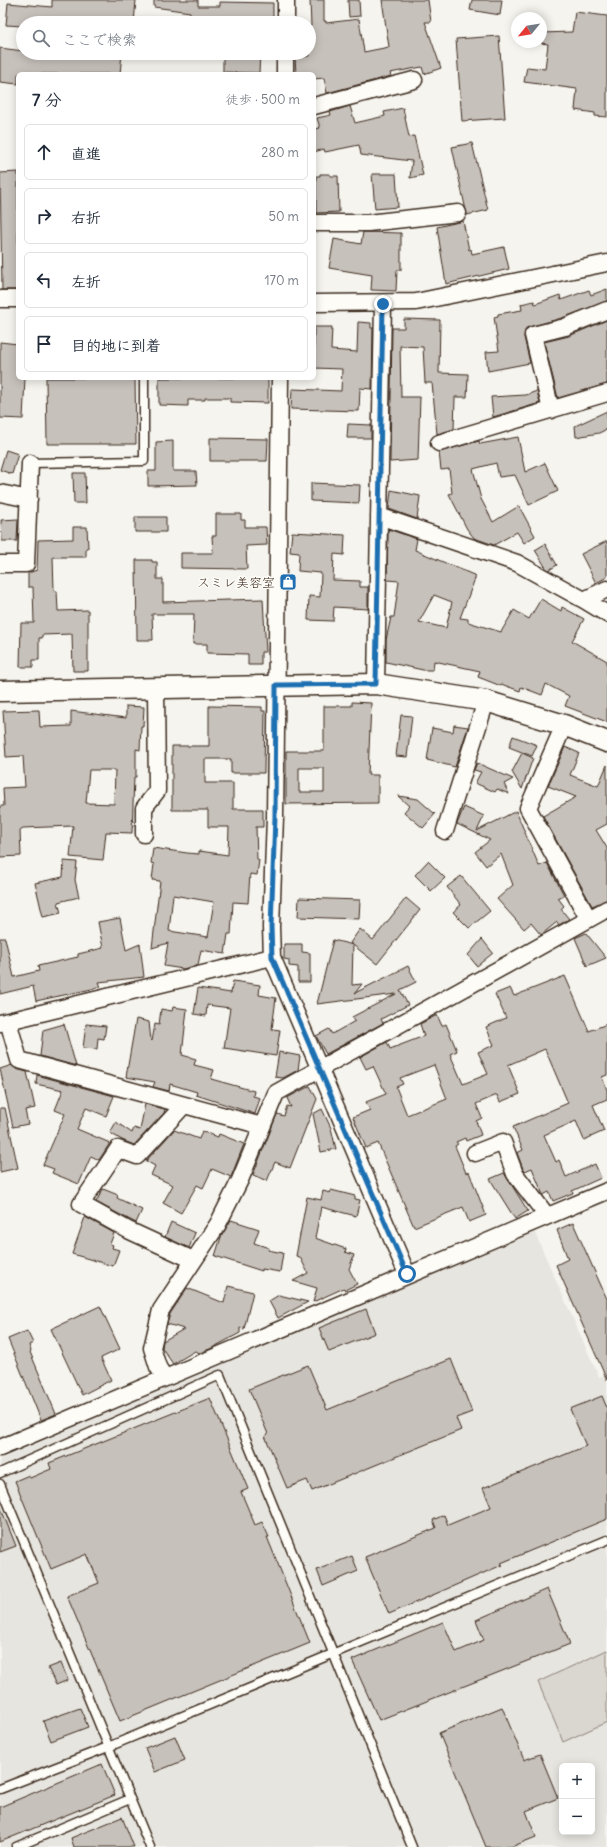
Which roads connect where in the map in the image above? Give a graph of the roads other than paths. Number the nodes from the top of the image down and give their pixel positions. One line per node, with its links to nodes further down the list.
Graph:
1 (286, 0): 2 (street)
2 (286, 16)
3 (285, 60): 4 (street)
4 (285, 72)
5 (414, 80): 6 (street)
6 (316, 105)
7 (458, 213): 8 (street)
8 (316, 223)
9 (607, 263): 13 (street)
10 (0, 299): 11 (street)
11 (16, 299)
12 (316, 303): 13 (street)
13 (383, 304): 23 (street)
14 (607, 310): 18 (street)
15 (144, 380): 20 (lane)
16 (280, 380): 29 (street)
17 (607, 393): 18 (street)
18 (551, 410): 19 (street)
19 (440, 443)
20 (30, 463): 22 (street)
21 (0, 493): 22 (street)
22 (29, 500): 24 (street)
23 (379, 516): 26 (street); 28 (street)
24 (0, 564)
25 (607, 589): 26 (street)
26 (584, 600): 27 (street)
27 (607, 614)
28 (376, 684): 29 (street); 32 (street)
29 (276, 685): 30 (street); 39 (street)
30 (156, 688): 31 (street); 36 (street)
31 (0, 691)
32 (486, 701): 33 (street); 35 (street)
33 (564, 726): 34 (street); 38 (street)
34 (607, 742)
35 (445, 831)
36 (144, 834)
37 (607, 909): 38 (street)
38 (588, 918): 41 (street)
39 (272, 957): 40 (street); 41 (street)
40 (4, 1022): 42 (street)
41 (319, 1070): 43 (street); 48 (street)
42 (184, 1105): 43 (street); 47 (street)
43 (262, 1126): 47 (street)
44 (475, 1153): 46 (street)
45 (607, 1190): 46 (street)
46 (547, 1216): 48 (street)
47 (193, 1260): 49 (street)
48 (407, 1274): 49 (street)
49 (165, 1378): 50 (street)
50 (0, 1448)
51 (0, 1473): 54 (lane)
52 (0, 1484): 55 (lane)
53 (607, 1540): 54 (lane)
54 (334, 1654): 55 (lane); 60 (lane)
55 (108, 1747): 56 (lane); 57 (lane)
56 (0, 1789)
57 (130, 1799): 58 (lane); 59 (lane)
58 (16, 1847)
59 (150, 1847)
60 (412, 1847)

